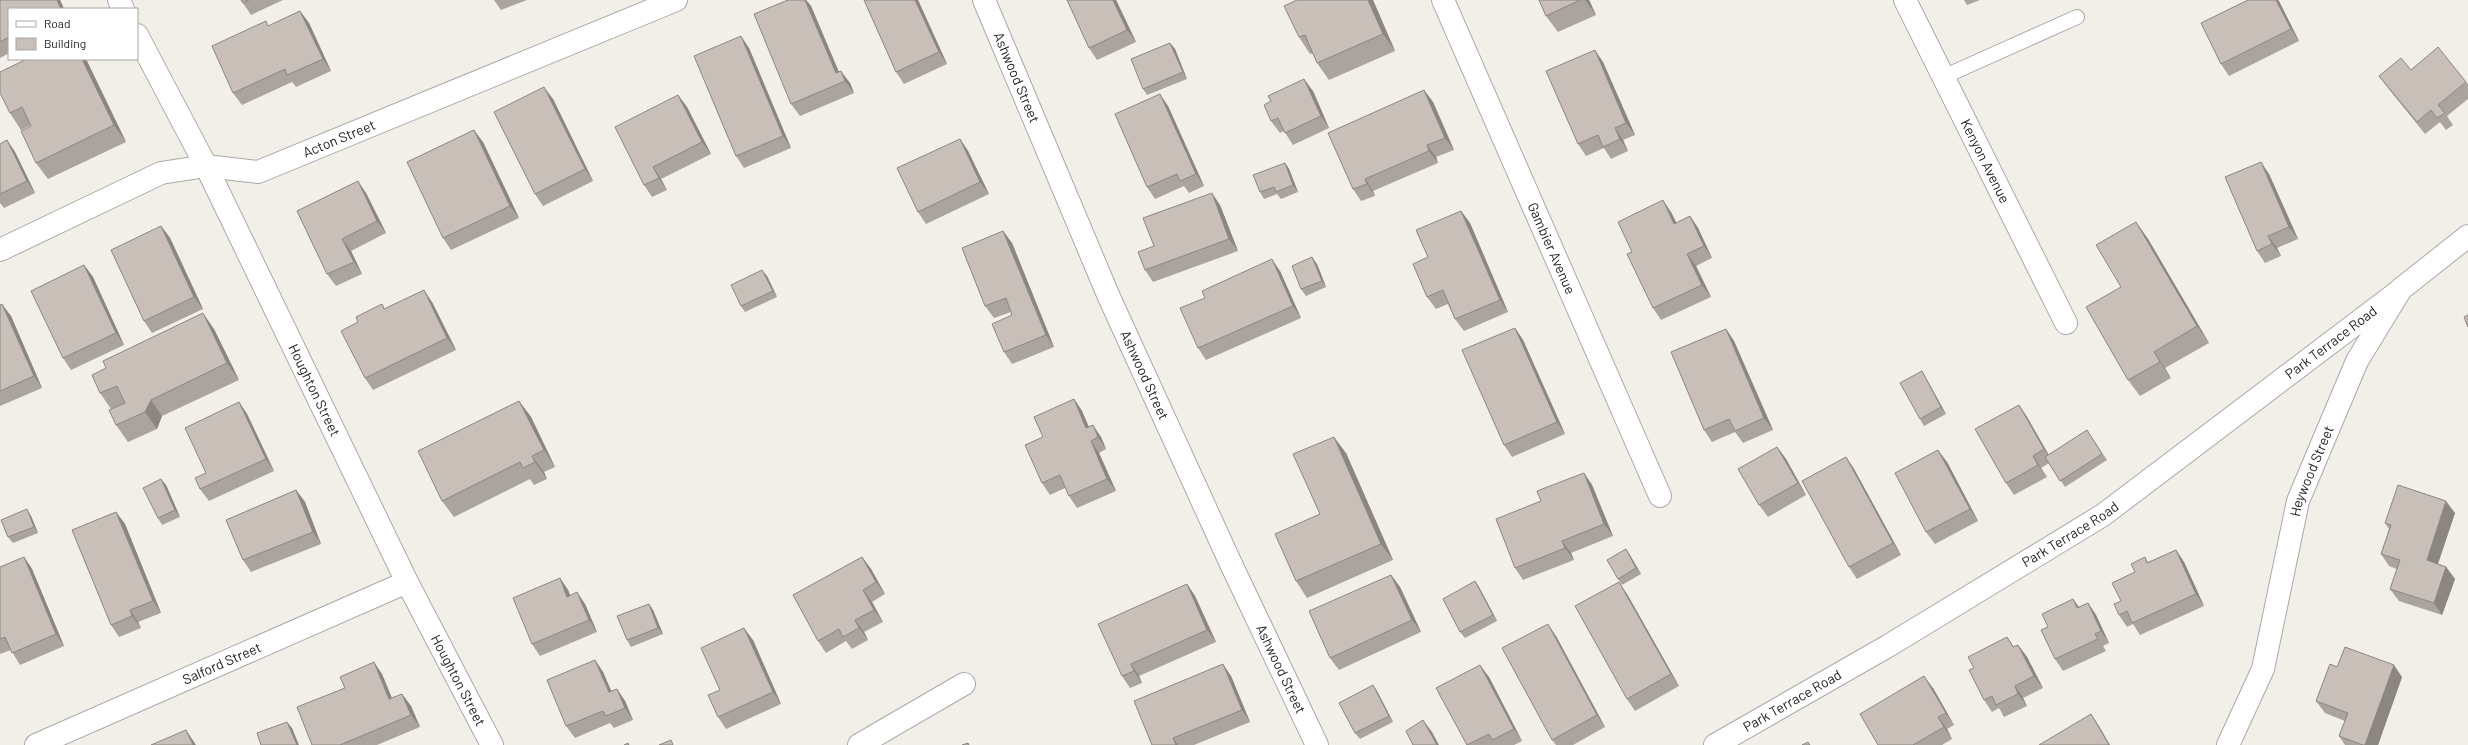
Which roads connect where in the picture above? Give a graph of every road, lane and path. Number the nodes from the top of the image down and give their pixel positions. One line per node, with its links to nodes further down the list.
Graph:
1 (676, 0): 8 (street, Acton Street)
2 (984, 0): 19 (street, Ashwood Street)
3 (1443, 0): 13 (street, Gambier Avenue)
4 (1905, 0): 7 (street, Kenyon Avenue)
5 (2077, 17): 7 (lane)
6 (138, 37): 8 (street, Houghton Street)
7 (1943, 77): 12 (street, Kenyon Avenue)
8 (206, 166): 10 (street, Acton Street); 14 (street, Houghton Street)
9 (2468, 236): 11 (street, Heywood Street)
10 (0, 250)
11 (2401, 289): 20 (street, Park Terrace Road); 21 (street, Heywood Street)
12 (2066, 323)
13 (1660, 496)
14 (407, 582): 16 (street, Salford Street); 17 (street, Houghton Street)
15 (964, 684): 18 (street)
16 (36, 745)
17 (492, 745)
18 (859, 745)
19 (1317, 745)
20 (1715, 745)
21 (2228, 745)

